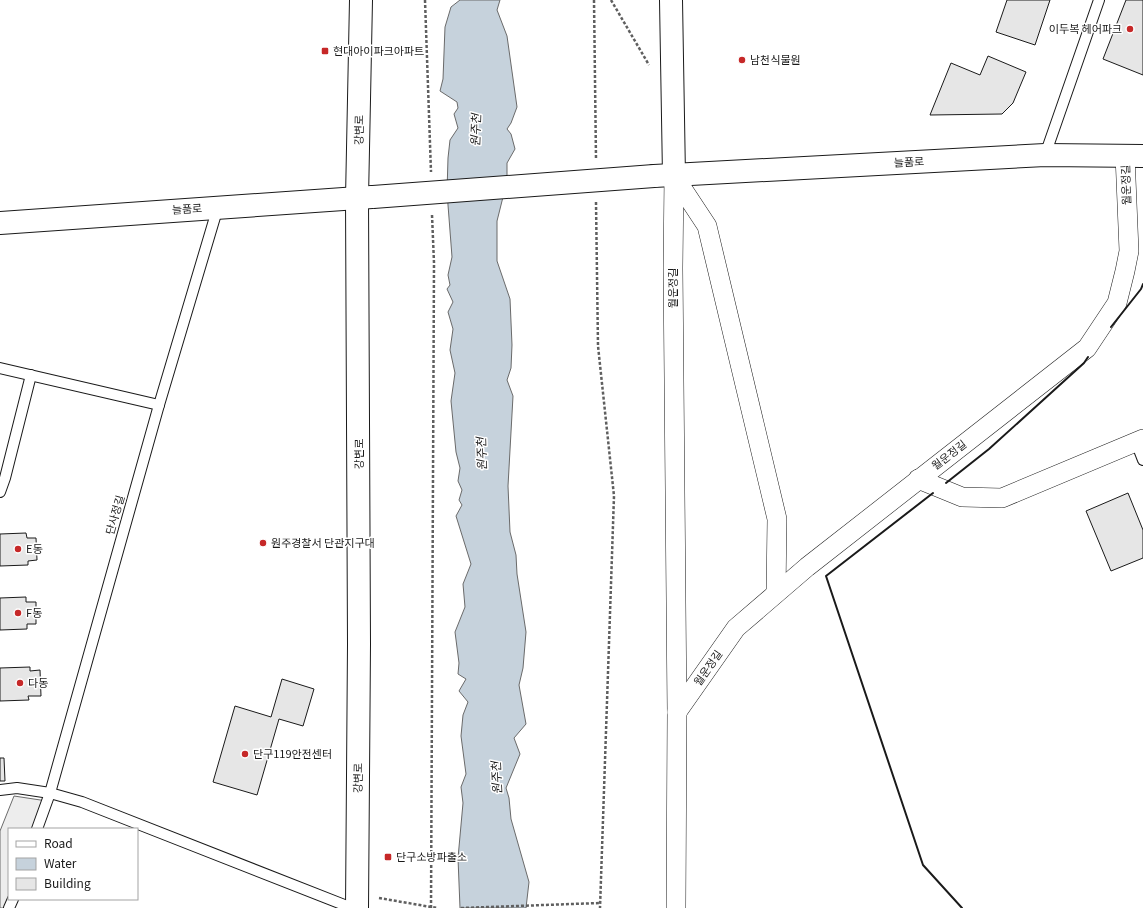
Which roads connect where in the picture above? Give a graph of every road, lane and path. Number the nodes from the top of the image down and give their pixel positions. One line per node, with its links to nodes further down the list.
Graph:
1 (361, 0): 14 (street, 강변로)
2 (425, 0): 11 (path)
3 (594, 0): 10 (path)
4 (611, 0): 7 (path)
5 (671, 0): 12 (street)
6 (1099, 0): 8 (lane)
7 (650, 66)
8 (1045, 155): 9 (street, 늘품로); 12 (street, 늘품로)
9 (1134, 156): 23 (street, 월운정길)
10 (596, 165)
11 (431, 175)
12 (664, 176): 14 (street, 늘품로, bridge); 25 (street); 26 (street, 월운정길)
13 (596, 196): 31 (path)
14 (365, 198): 15 (street, 늘품로); 30 (street, 강변로)
15 (218, 207): 17 (street, 늘품로); 20 (lane, 단사정길)
16 (432, 215): 32 (path)
17 (0, 223)
18 (0, 368): 19 (lane)
19 (31, 375): 20 (lane); 24 (lane)
20 (158, 405): 28 (lane, 단사정길)
21 (1139, 441): 22 (lane); 23 (street)
22 (1143, 460)
23 (918, 479): 25 (street, 월운정길)
24 (0, 492)
25 (776, 593): 26 (street, 월운정길)
26 (677, 712): 36 (street, 월운정길)
27 (0, 790): 28 (lane)
28 (50, 793): 29 (lane, 단사정길); 30 (lane)
29 (37, 828)
30 (355, 903): 32 (path)
31 (600, 904): 34 (path); 35 (path)
32 (431, 907): 33 (path)
33 (437, 908)
34 (460, 908)
35 (600, 908)
36 (676, 908)

